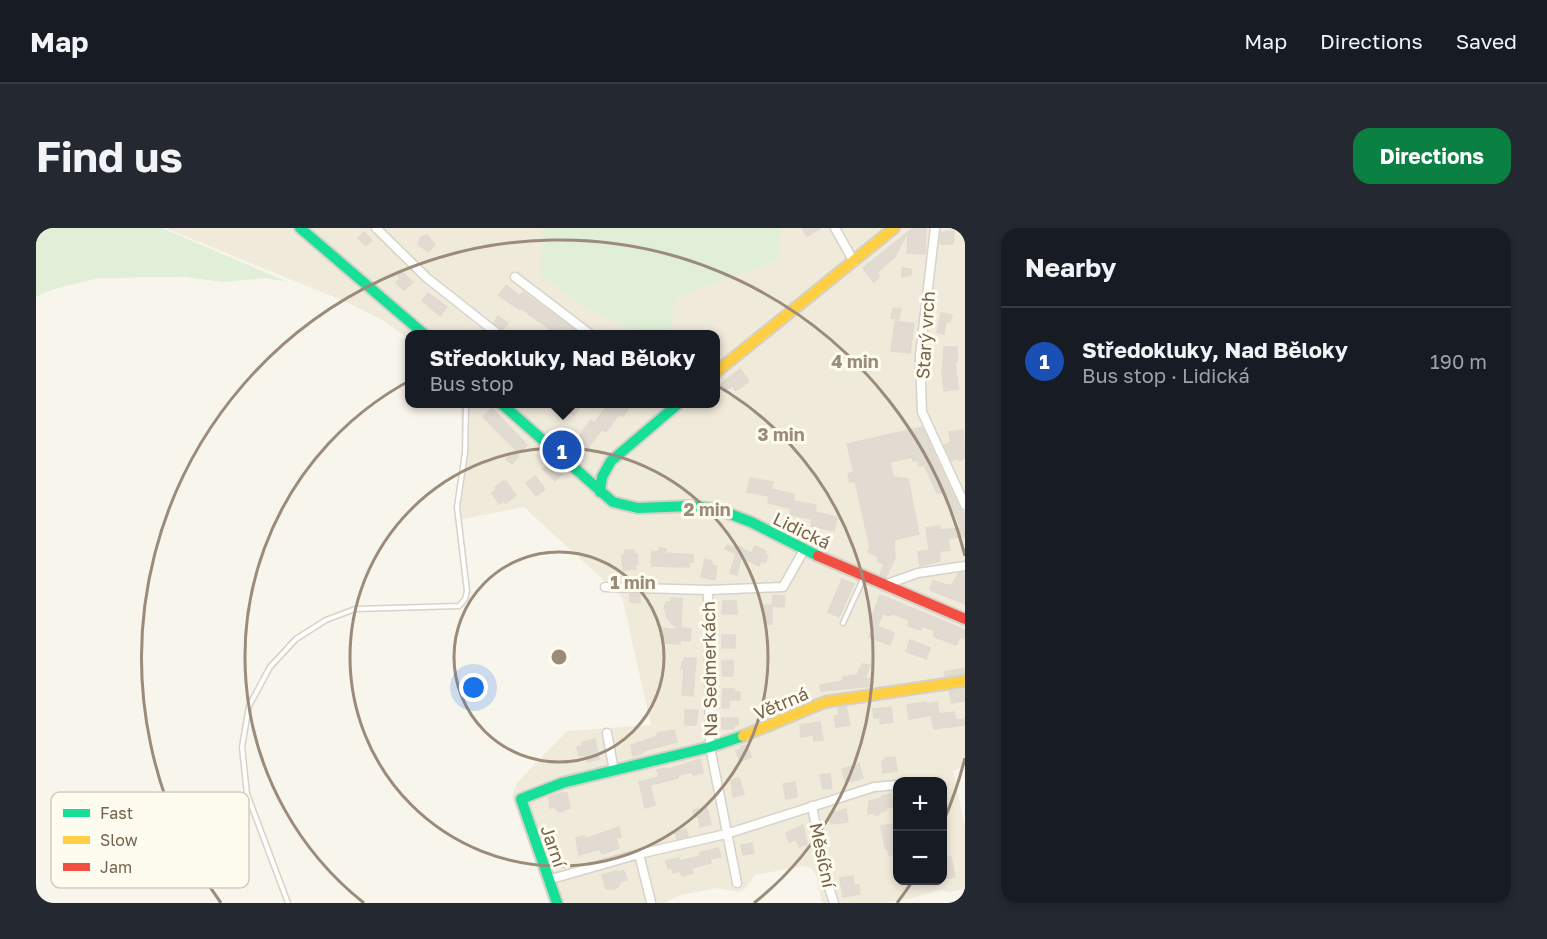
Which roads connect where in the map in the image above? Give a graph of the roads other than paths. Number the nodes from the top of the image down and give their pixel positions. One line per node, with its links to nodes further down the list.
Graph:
1 (300, 228): 8 (street)
2 (376, 228): 9 (street)
3 (835, 228): 6 (street)
4 (894, 228): 6 (street)
5 (935, 228): 16 (street, Starý vrch)
6 (854, 262): 11 (street)
7 (515, 277): 10 (street)
8 (419, 330)
9 (492, 330)
10 (585, 330)
11 (720, 369)
12 (466, 408): 30 (lane)
13 (506, 408): 15 (street, Lidická)
14 (673, 408): 15 (street)
15 (600, 492): 17 (street, Lidická)
16 (965, 505)
17 (804, 550): 19 (street, Lidická); 22 (street, Na Sedmerkách)
18 (965, 566): 20 (street)
19 (865, 577): 20 (street, Lidická); 24 (lane)
20 (884, 585): 23 (street, Lidická)
21 (605, 587): 22 (street, Na Sedmerkách)
22 (708, 590): 27 (street, Na Sedmerkách)
23 (965, 619)
24 (843, 623)
25 (965, 681): 27 (street, Větrná)
26 (607, 733): 28 (street)
27 (710, 747): 28 (street, Větrná); 34 (street, Na Sedmerkách)
28 (614, 771): 32 (street, Větrná)
29 (893, 785): 33 (street, Měsíční)
30 (247, 792)
31 (249, 799): 39 (lane)
32 (520, 799): 36 (street, Jarní)
33 (812, 807): 34 (street, Měsíční); 41 (street, Měsíční)
34 (726, 834): 35 (street, Měsíční); 37 (street, Na Sedmerkách)
35 (639, 854): 36 (street, Měsíční); 38 (street)
36 (548, 880): 40 (street, Jarní)
37 (737, 883)
38 (651, 902)
39 (288, 903)
40 (557, 903)
41 (834, 903)

